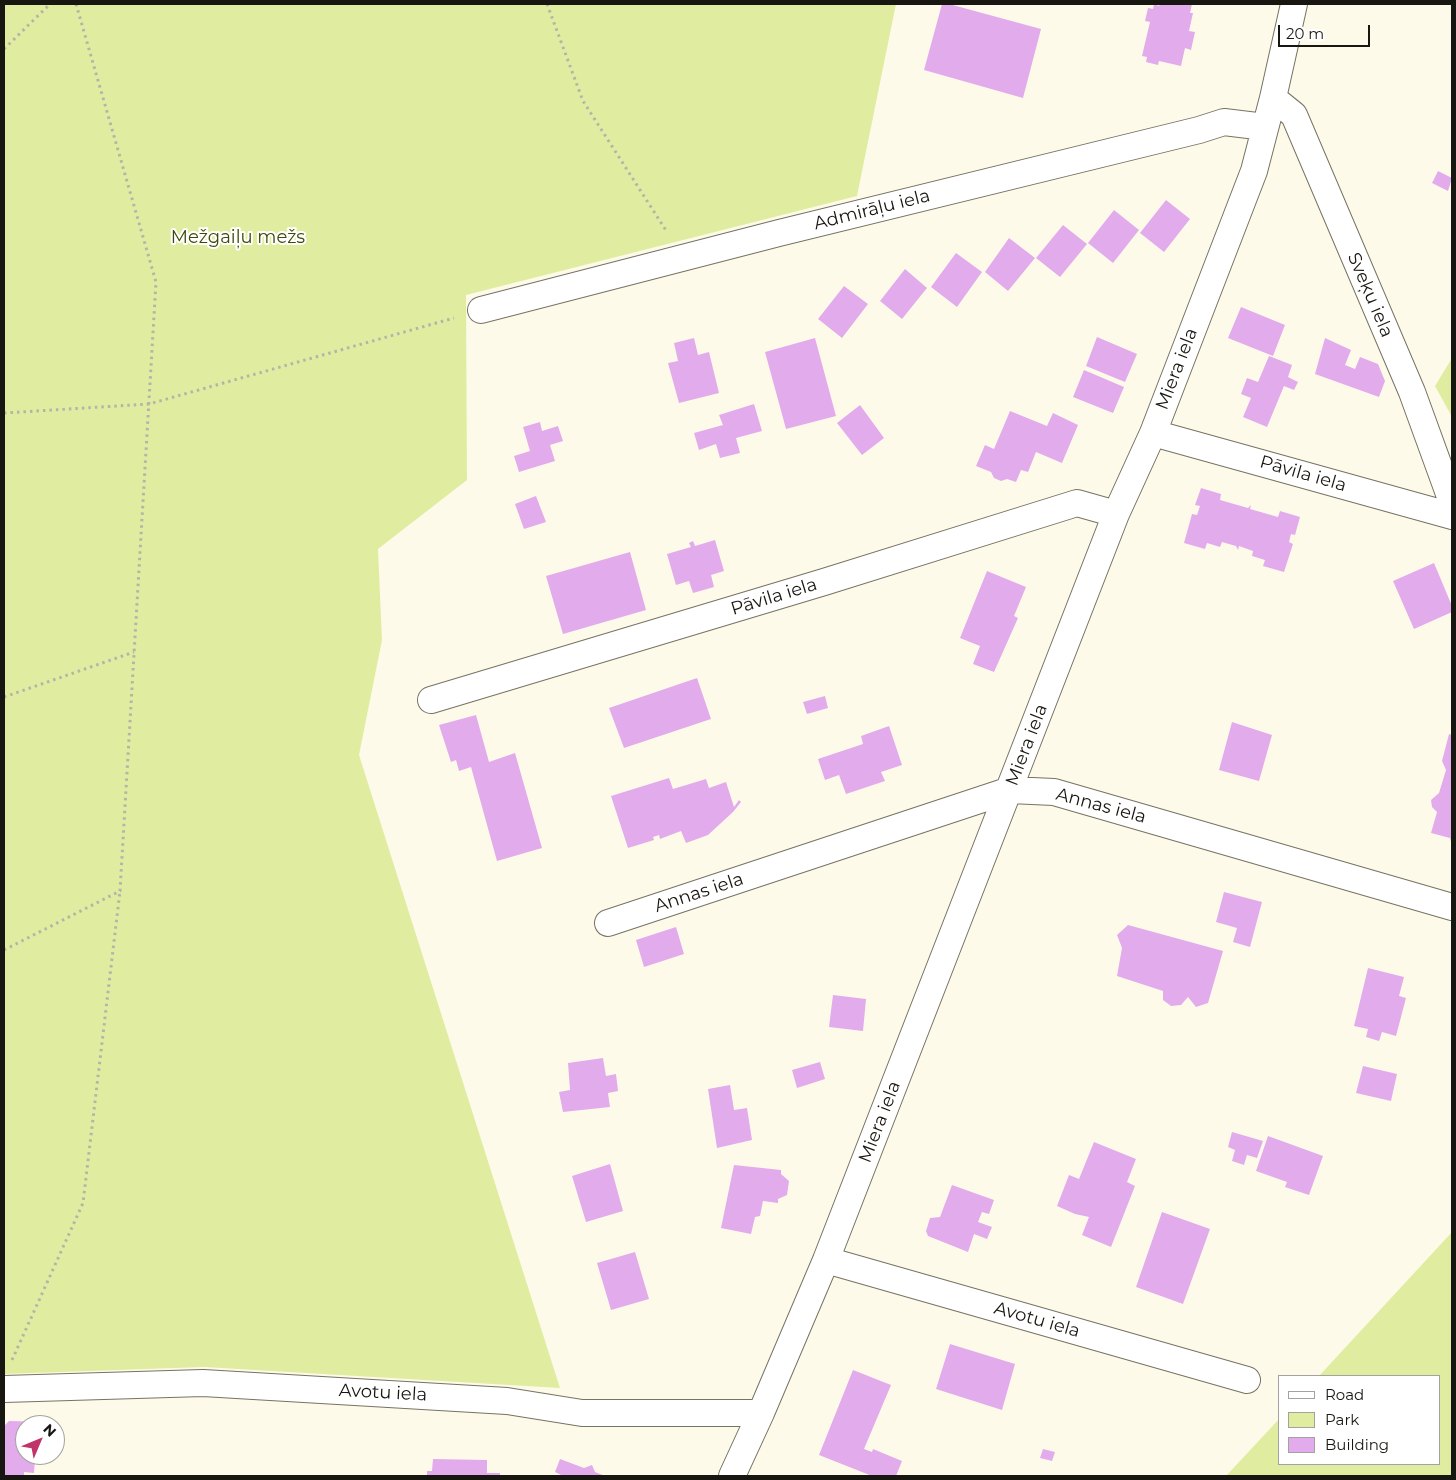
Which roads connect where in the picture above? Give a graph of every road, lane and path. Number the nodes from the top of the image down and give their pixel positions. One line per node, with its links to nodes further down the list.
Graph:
1 (50, 4): 5 (path)
2 (76, 4): 10 (path)
3 (548, 4): 8 (path)
4 (1294, 4): 6 (street, Miera iela)
5 (4, 49)
6 (1273, 98): 7 (street, Miera iela); 13 (street, Sveķu iela)
7 (1265, 127): 8 (street, Admirāļu iela); 12 (street, Miera iela)
8 (683, 258): 9 (street, Admirāļu iela)
9 (481, 310): 10 (path)
10 (149, 404): 11 (path); 16 (path)
11 (4, 413)
12 (1153, 433): 14 (street, Miera iela); 15 (street, Pāvila iela)
13 (1452, 502)
14 (1116, 514): 18 (street, Pāvila iela); 19 (street, Miera iela)
15 (1452, 516)
16 (134, 652): 17 (path); 20 (path)
17 (4, 697)
18 (432, 700)
19 (1010, 790): 21 (street, Annas iela); 22 (street, Annas iela); 24 (street, Miera iela)
20 (120, 891): 23 (path); 25 (path)
21 (1452, 907)
22 (608, 924)
23 (4, 950)
24 (826, 1260): 26 (street, Avotu iela); 28 (street, Miera iela)
25 (12, 1361)
26 (1247, 1380)
27 (4, 1389): 28 (street, Avotu iela)
28 (761, 1414): 29 (street, Miera iela)
29 (732, 1476)

